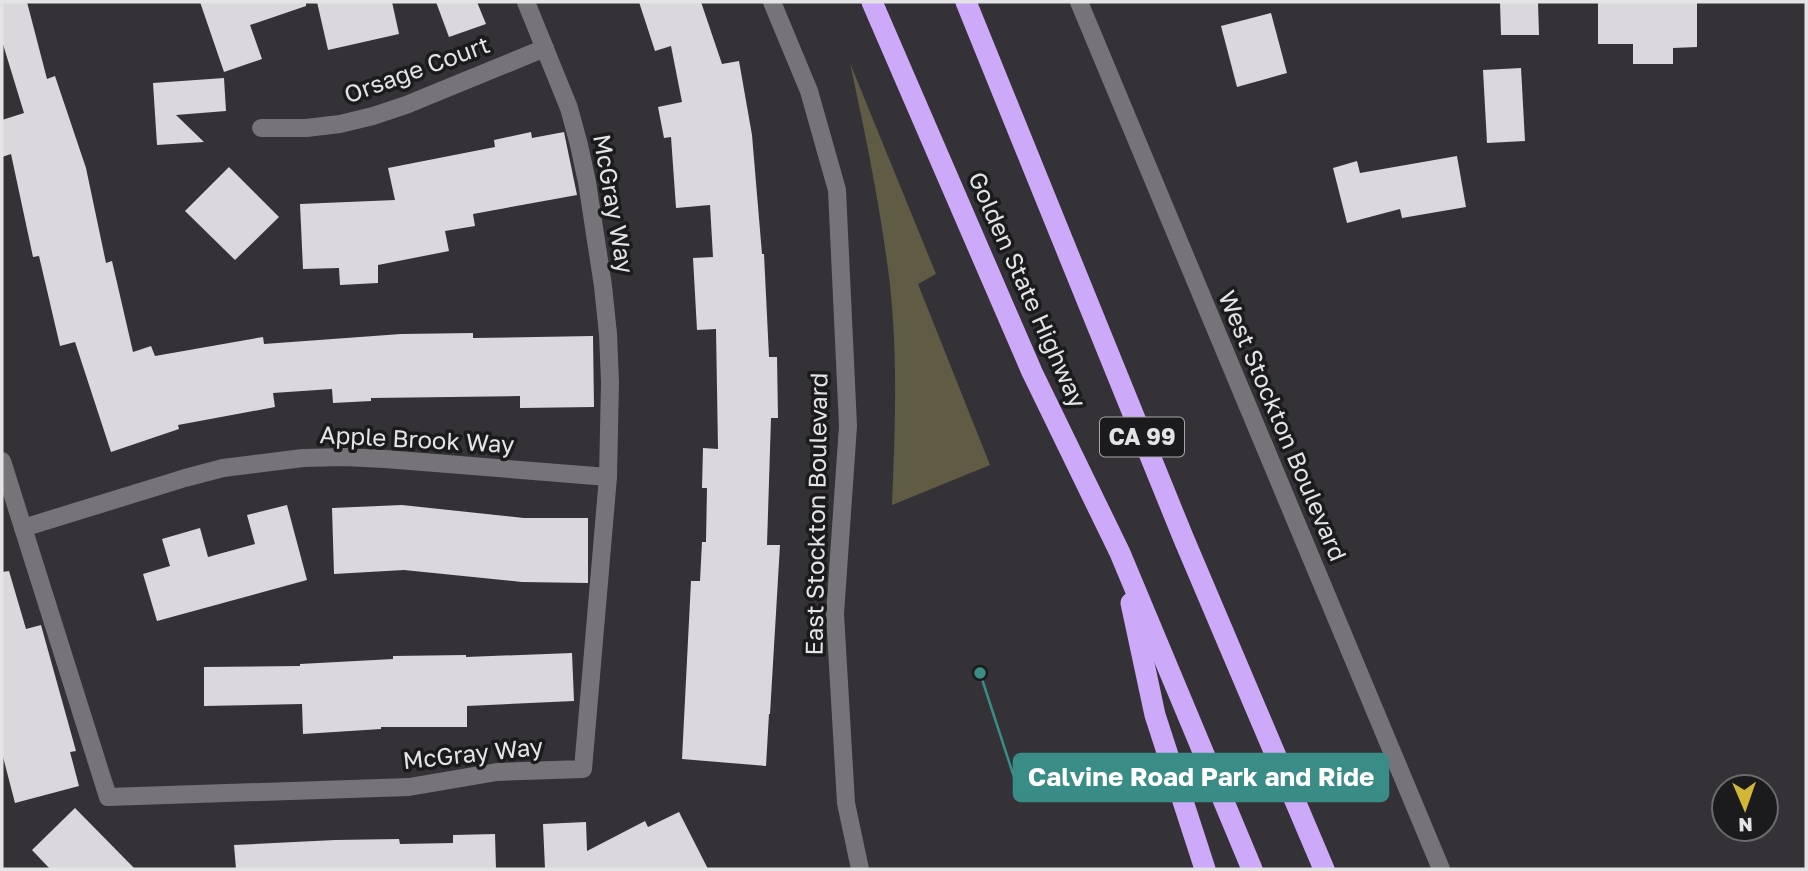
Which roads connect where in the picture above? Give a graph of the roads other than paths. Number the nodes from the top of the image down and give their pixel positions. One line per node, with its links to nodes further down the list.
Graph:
1 (526, 2): 6 (street, McGray Way)
2 (772, 2): 12 (street, East Stockton Boulevard)
3 (872, 2): 11 (highway, Golden State Highway / CA 99)
4 (966, 2): 15 (highway, Golden State Highway / CA 99)
5 (1079, 2): 16 (street, West Stockton Boulevard)
6 (545, 48): 7 (street, Orsage Court); 9 (street, McGray Way)
7 (261, 128)
8 (2, 461): 10 (street, McGray Way)
9 (608, 477): 10 (street, Apple Brook Way); 10 (street, McGray Way)
10 (23, 528)
11 (1120, 553): 13 (highway); 14 (highway, Golden State Highway / CA 99)
12 (860, 869)
13 (1205, 869)
14 (1252, 869)
15 (1324, 869)
16 (1441, 869)

